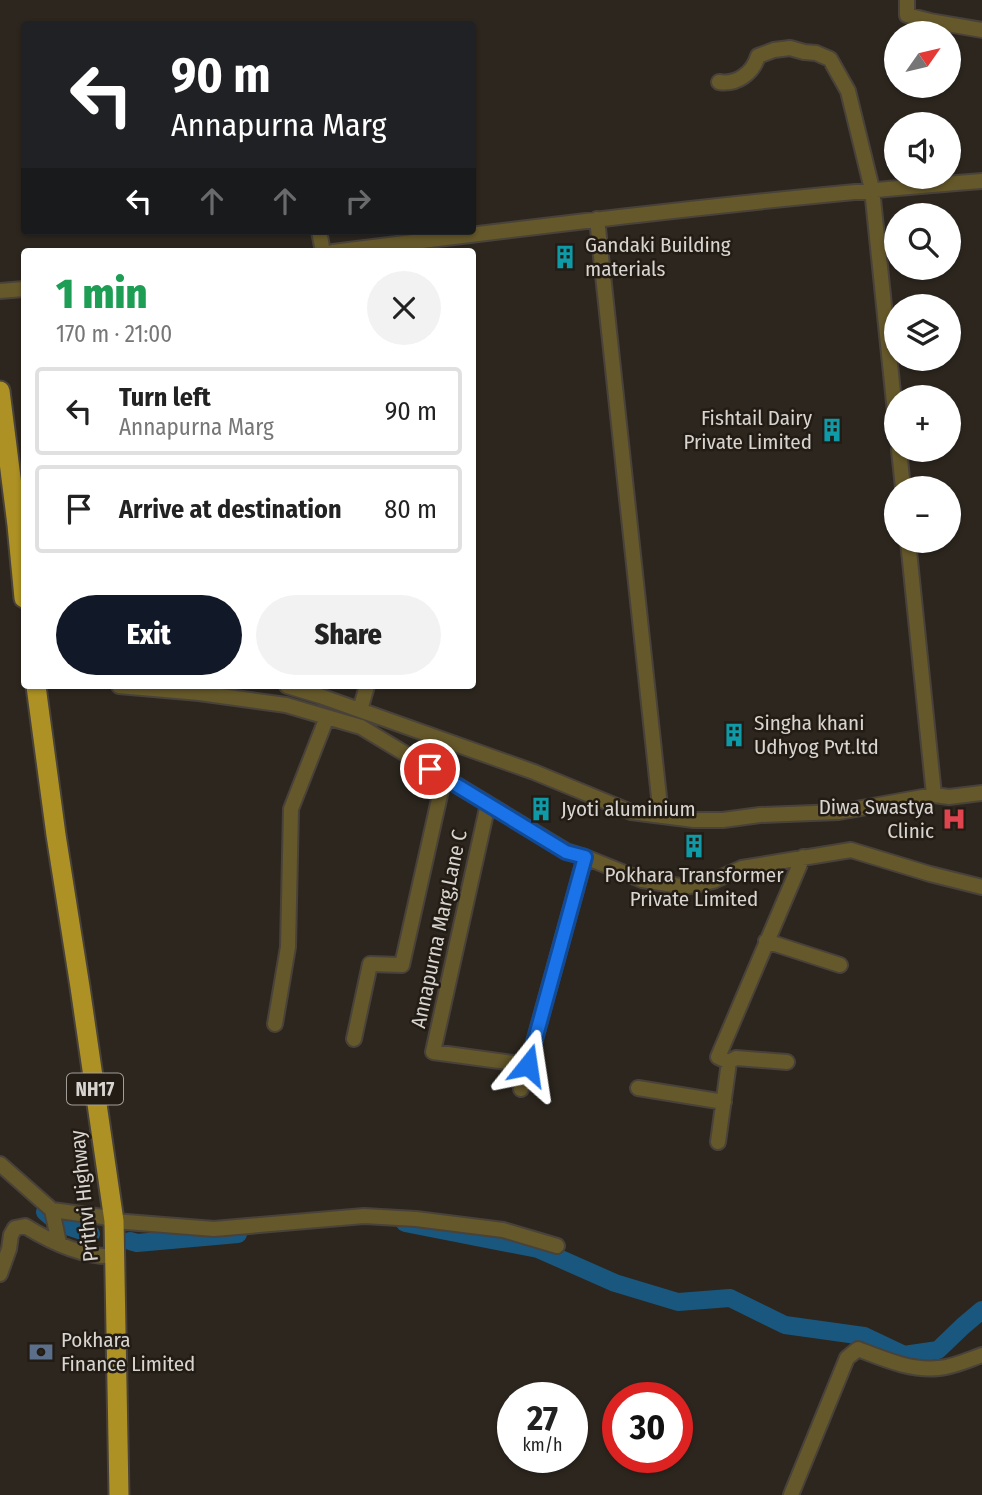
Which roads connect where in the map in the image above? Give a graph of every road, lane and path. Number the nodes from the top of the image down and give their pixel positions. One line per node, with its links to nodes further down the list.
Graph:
1 (907, 0): 2 (street)
2 (982, 30)
3 (719, 82): 5 (street)
4 (982, 181): 5 (street)
5 (872, 189): 6 (street); 12 (street)
6 (597, 219): 7 (street); 26 (street)
7 (476, 234)
8 (469, 235): 9 (street)
9 (365, 248)
10 (21, 289): 11 (street)
11 (0, 291)
12 (892, 385)
13 (0, 391): 15 (highway)
14 (909, 553): 24 (street)
15 (21, 567)
16 (36, 689): 43 (highway, Prithvi Highway / NH17)
17 (153, 689): 21 (street)
18 (296, 689): 20 (street)
19 (366, 689): 20 (street)
20 (360, 710): 26 (street)
21 (327, 717): 22 (street); 32 (street)
22 (444, 777): 25 (street); 33 (street)
23 (982, 793): 24 (street)
24 (934, 796): 26 (street)
25 (488, 804): 27 (street); 36 (street, Annapurna Marg,Lane C)
26 (661, 817)
27 (585, 857): 28 (street); 36 (street)
28 (803, 857): 29 (street); 30 (street)
29 (982, 887)
30 (766, 942): 31 (street); 34 (street)
31 (840, 965)
32 (275, 1024)
33 (354, 1039)
34 (729, 1062): 35 (street); 39 (street)
35 (786, 1062)
36 (528, 1065): 38 (street)
37 (638, 1088): 39 (street)
38 (522, 1089)
39 (724, 1102): 40 (street)
40 (718, 1142)
41 (0, 1164): 42 (street)
42 (52, 1210): 43 (street); 44 (street)
43 (114, 1221): 45 (street); 46 (highway, Prithvi Highway / NH17)
44 (59, 1243): 46 (street); 47 (street)
45 (557, 1246)
46 (114, 1256): 49 (highway, Prithvi Highway / NH17)
47 (0, 1274)
48 (982, 1355): 50 (street)
49 (119, 1495)
50 (790, 1495)

